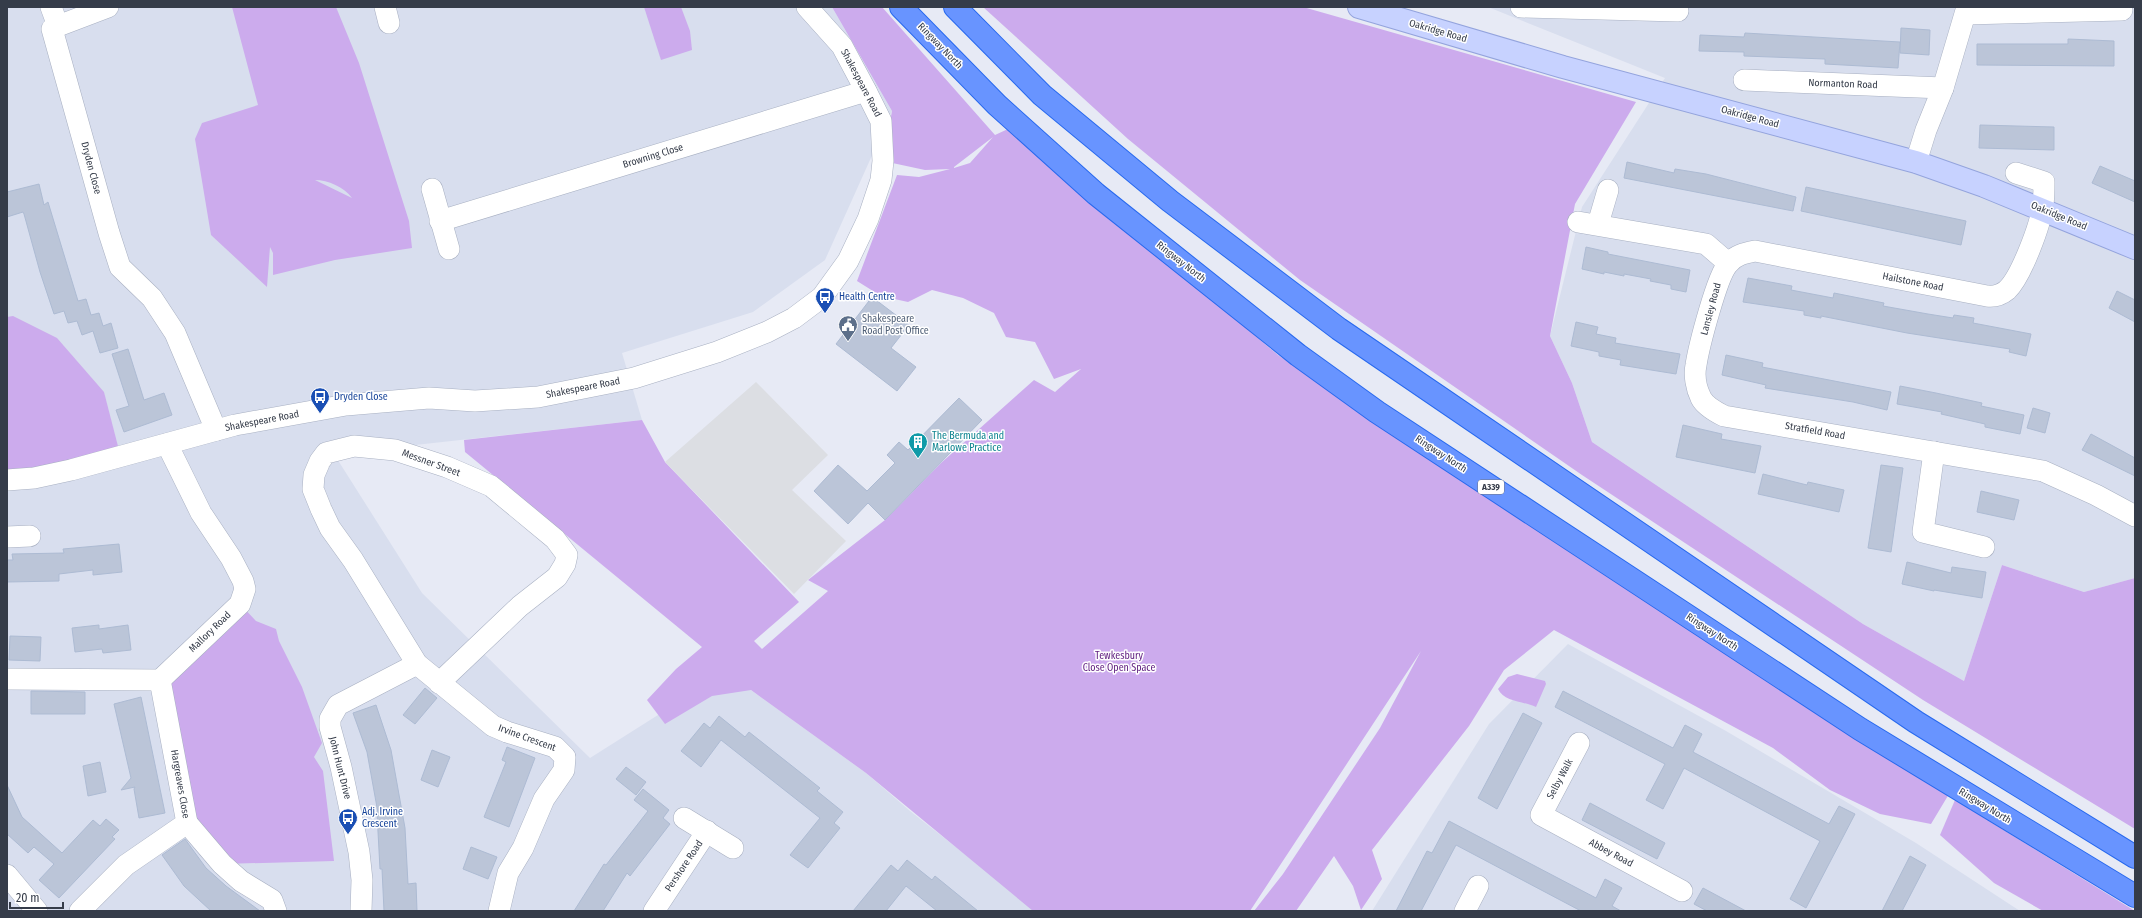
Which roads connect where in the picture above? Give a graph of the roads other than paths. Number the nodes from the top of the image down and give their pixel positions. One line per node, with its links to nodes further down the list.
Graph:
1 (108, 7): 10 (street)
2 (807, 7): 13 (street, Shakespeare Road)
3 (901, 7): 46 (highway, Ringway North / A339)
4 (955, 7): 42 (highway)
5 (1359, 7): 14 (street, Oakridge Road)
6 (1522, 7): 9 (street)
7 (1966, 10): 8 (street); 12 (street)
8 (2122, 10)
9 (1678, 11)
10 (55, 16): 24 (street, Dryden Close)
11 (1744, 80): 12 (street, Normanton Road)
12 (1943, 88): 14 (street)
13 (866, 91): 19 (street, Browning Close); 24 (street, Shakespeare Road)
14 (1916, 162): 18 (street, Oakridge Road)
15 (2016, 173): 18 (street)
16 (432, 189): 19 (street)
17 (1608, 190): 22 (street)
18 (2043, 207): 20 (street, Oakridge Road); 22 (street, Hailstone Road)
19 (440, 221): 21 (street)
20 (2135, 248)
21 (449, 249)
22 (1728, 263): 23 (street, Lansley Road)
23 (1701, 399): 26 (street, Stratfield Road)
24 (216, 430): 25 (street, Shakespeare Road)
25 (167, 444): 27 (street, Shakespeare Road); 34 (street, Mallory Road)
26 (1934, 452): 28 (street, Stratfield Road); 31 (street)
27 (7, 480)
28 (2135, 516)
29 (30, 536): 30 (street)
30 (7, 537)
31 (1984, 547)
32 (417, 664): 35 (street, Irvine Crescent); 35 (street, Messner Street); 51 (street, John Hunt Drive)
33 (7, 679): 34 (street)
34 (160, 680): 39 (street, Hargreaves Close)
35 (439, 683): 52 (street, Irvine Crescent)
36 (1579, 743): 37 (street, Selby Walk)
37 (1541, 815): 45 (street, Abbey Road)
38 (684, 818): 40 (street, Pershore Road)
39 (187, 823): 49 (street, Hargreaves Close); 50 (street)
40 (707, 831): 41 (street, Pershore Road); 47 (street, Pershore Road)
41 (733, 848)
42 (2135, 857)
43 (7, 875): 48 (street)
44 (1478, 886): 53 (street)
45 (1682, 891)
46 (2135, 896)
47 (663, 908)
48 (36, 911)
49 (80, 911)
50 (276, 911)
51 (361, 911)
52 (499, 911)
53 (1465, 911)

